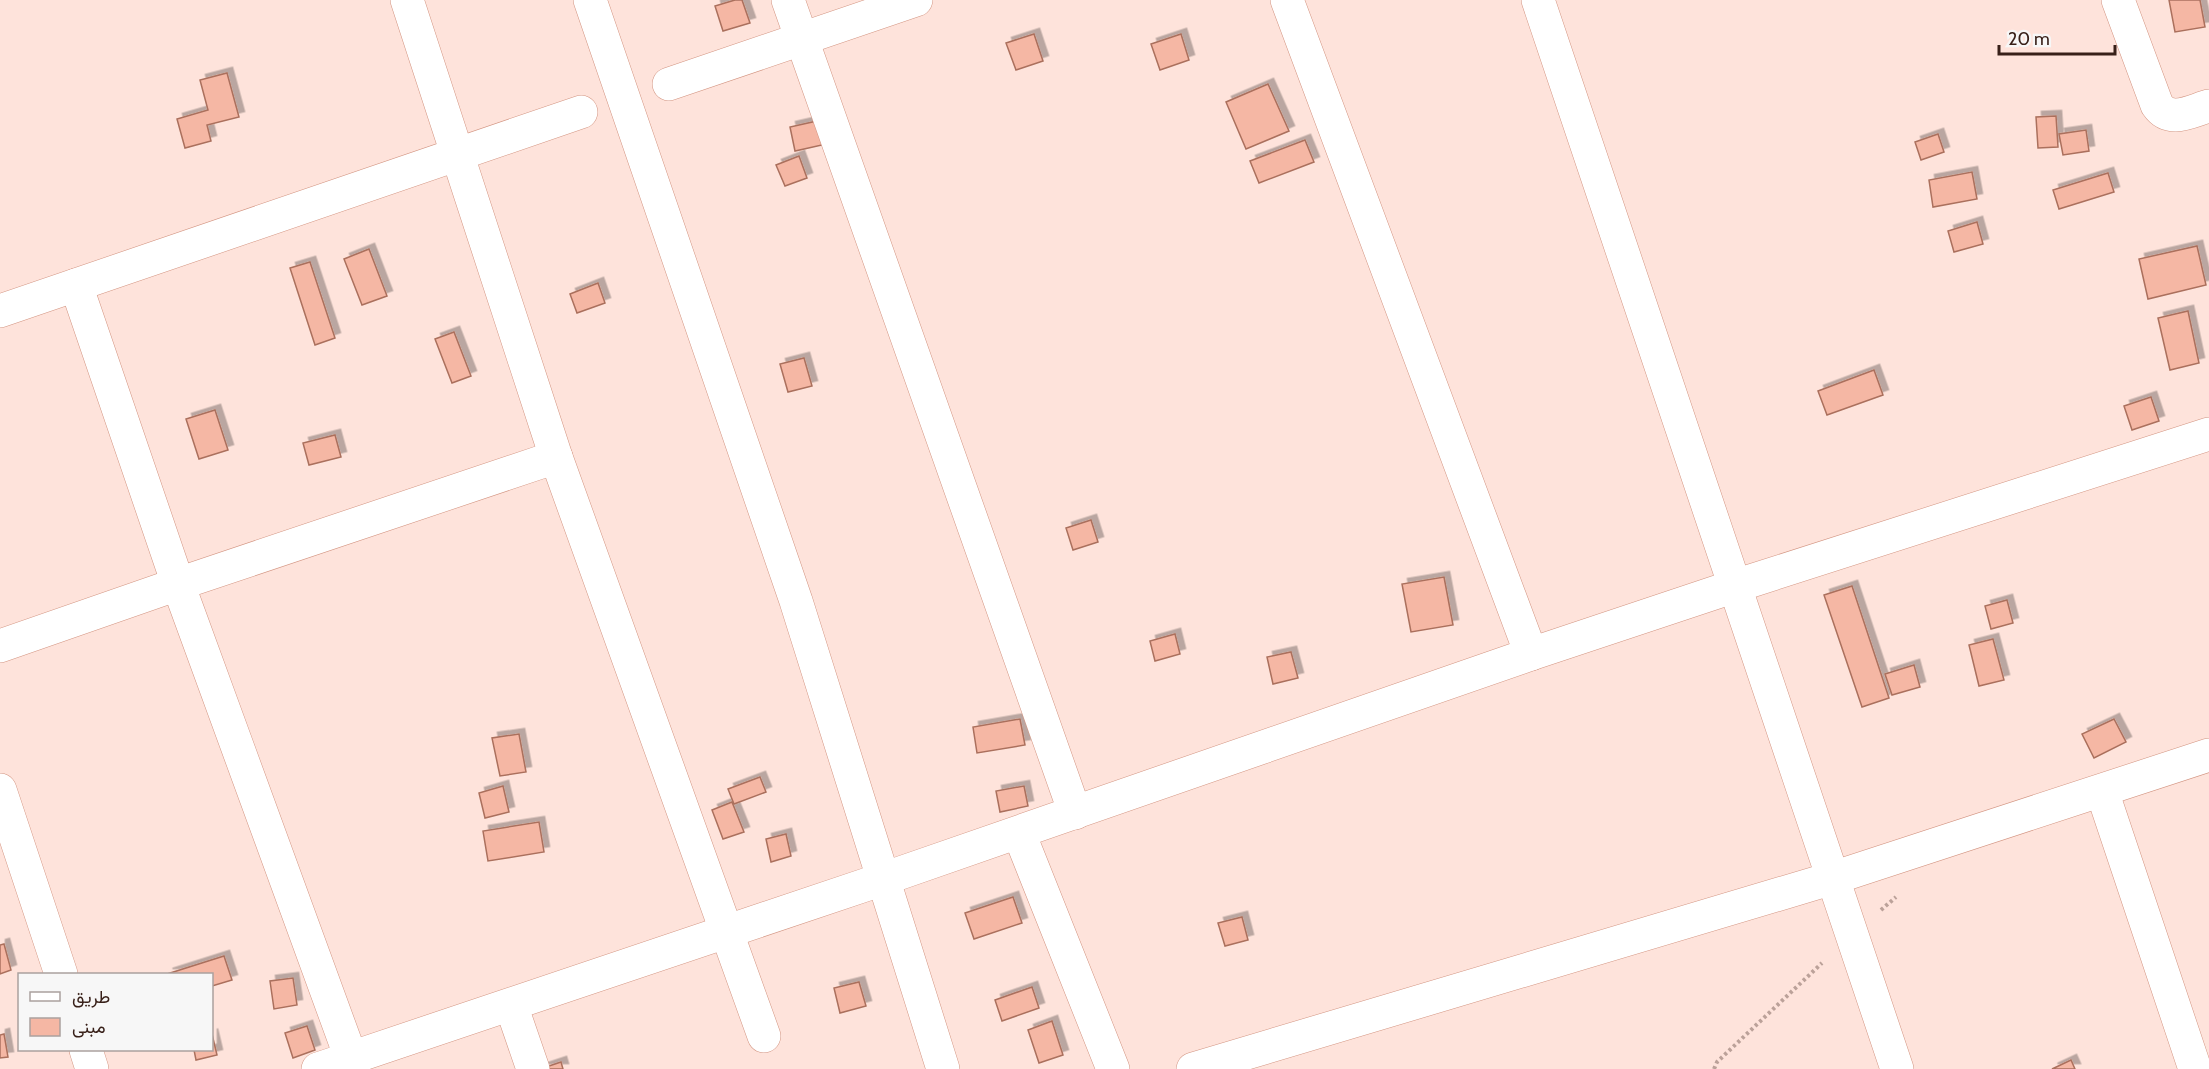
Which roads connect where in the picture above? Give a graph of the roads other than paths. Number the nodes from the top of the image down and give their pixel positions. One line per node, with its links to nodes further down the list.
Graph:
1 (407, 0): 12 (street)
2 (590, 0): 27 (street)
3 (788, 0): 8 (street)
4 (916, 0): 8 (street)
5 (1287, 0): 20 (street)
6 (1538, 0): 18 (street)
7 (2118, 0): 10 (street)
8 (802, 39): 9 (street); 24 (street)
9 (669, 84)
10 (2209, 106)
11 (581, 112): 12 (street)
12 (459, 155): 13 (street); 16 (street)
13 (76, 285): 14 (street); 17 (street)
14 (0, 310)
15 (2209, 434): 18 (street)
16 (556, 457): 17 (street); 28 (street)
17 (178, 584): 19 (street); 33 (street)
18 (1735, 586): 20 (street); 26 (street)
19 (0, 646)
20 (1531, 654): 24 (street)
21 (2209, 755): 23 (street)
22 (0, 790): 29 (street)
23 (2102, 790): 26 (street); 41 (street)
24 (1075, 813): 25 (street)
25 (1019, 832): 27 (street); 38 (street)
26 (1833, 878): 39 (street); 40 (street)
27 (884, 879): 28 (street); 37 (street)
28 (727, 931): 30 (street); 31 (street)
29 (60, 973)
30 (511, 1005): 33 (street); 36 (street)
31 (764, 1036)
32 (86, 1051): 34 (street)
33 (351, 1058): 35 (street)
34 (92, 1069)
35 (318, 1069)
36 (533, 1069)
37 (943, 1069)
38 (1113, 1069)
39 (1193, 1069)
40 (1898, 1069)
41 (2195, 1069)

